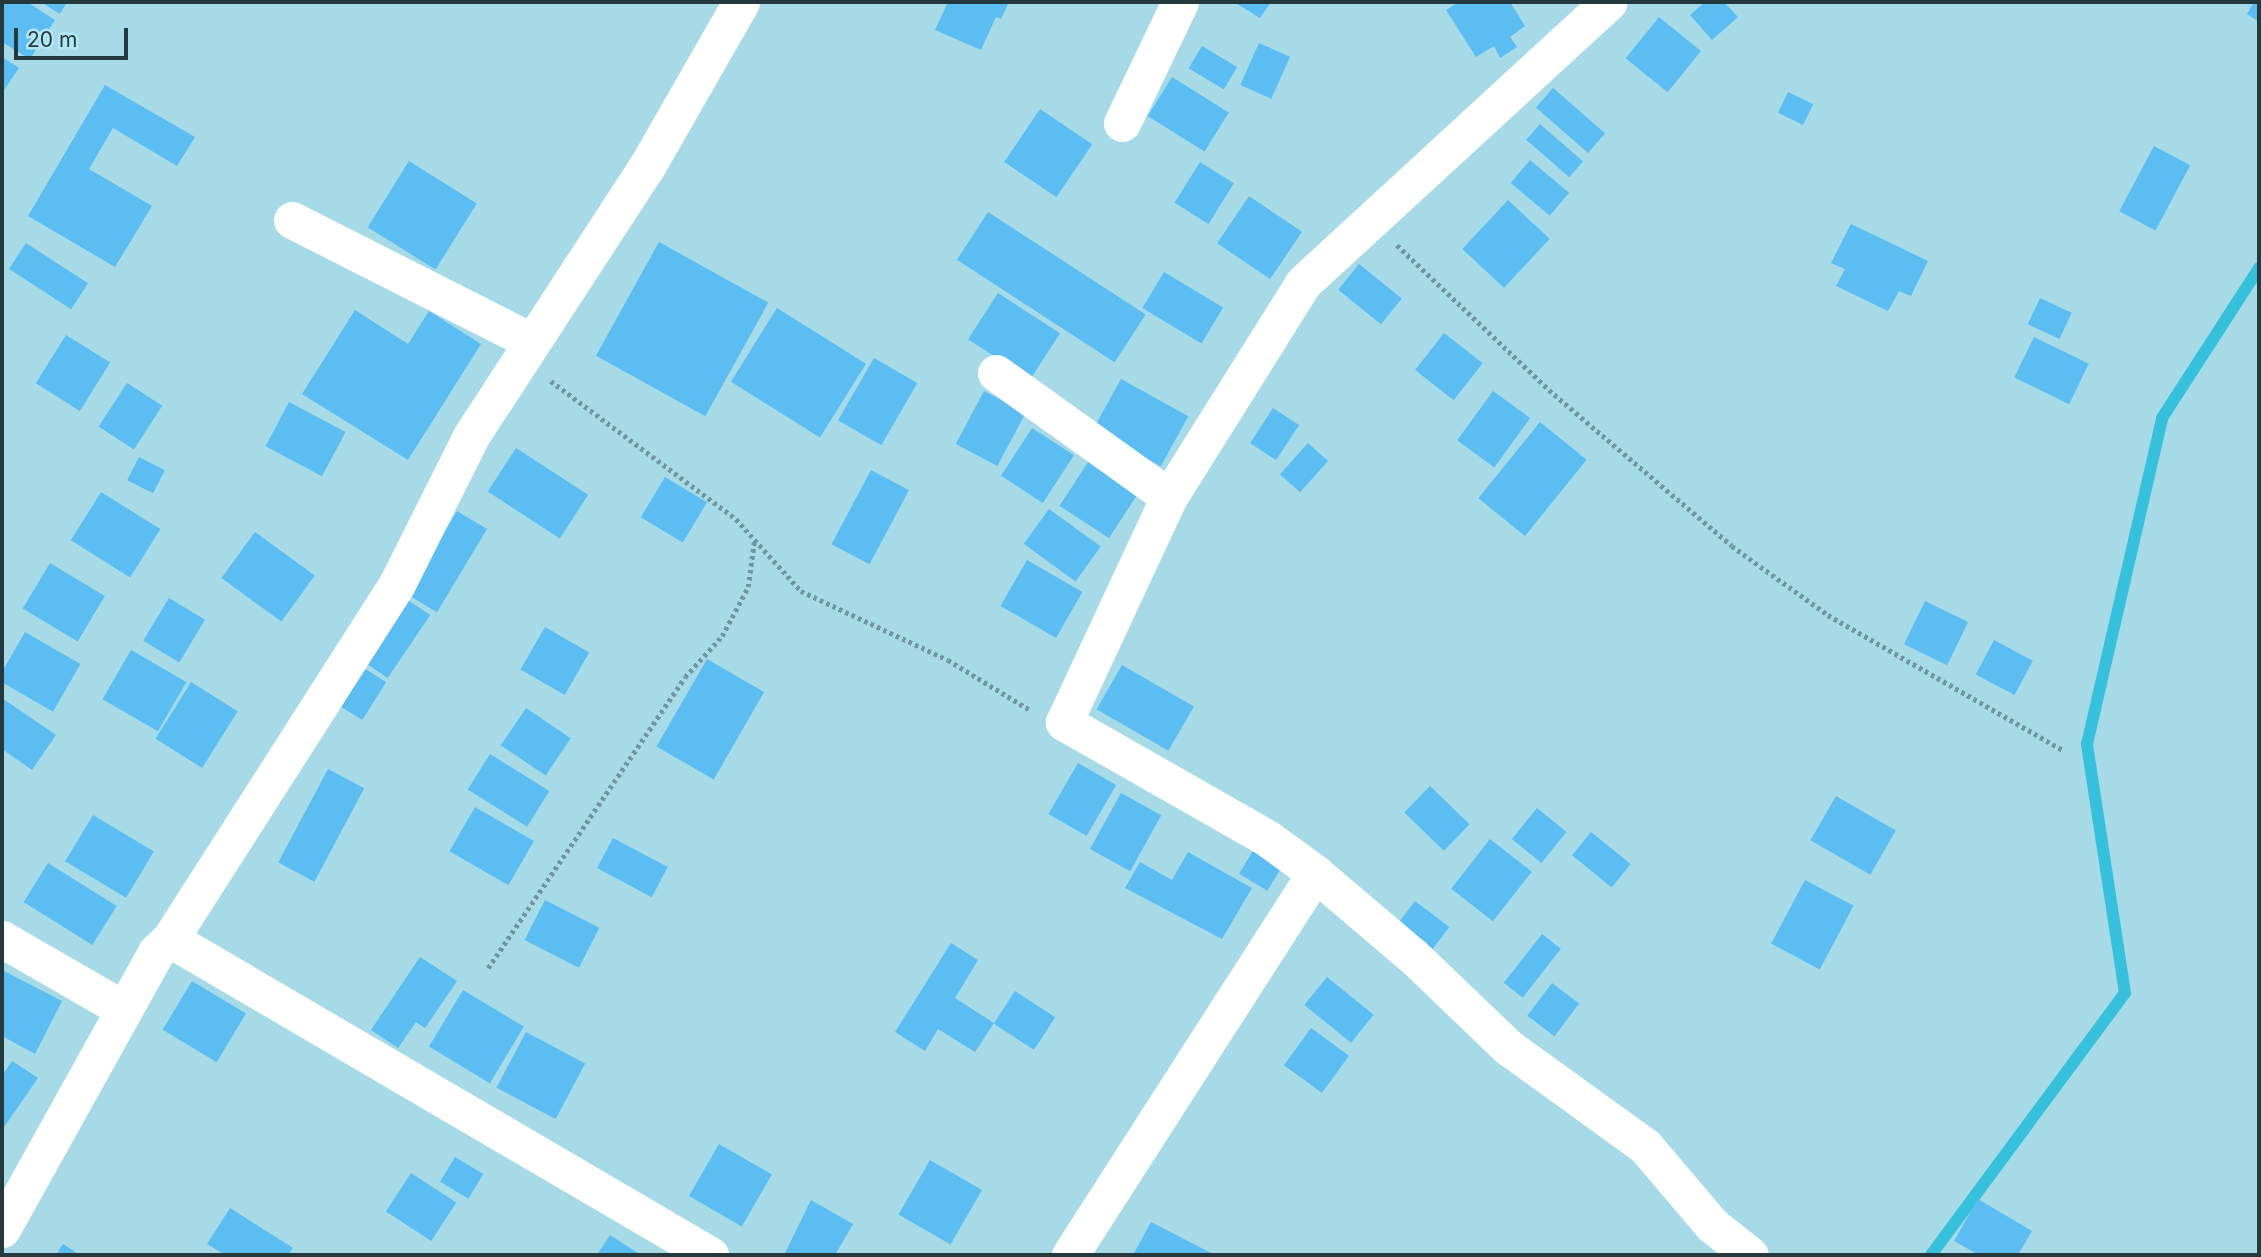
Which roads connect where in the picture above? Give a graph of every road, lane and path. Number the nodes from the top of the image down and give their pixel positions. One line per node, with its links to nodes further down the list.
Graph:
1 (740, 2): 7 (street)
2 (1180, 2): 4 (street)
3 (1608, 2): 6 (street)
4 (1122, 123)
5 (292, 220): 7 (street)
6 (1374, 223): 9 (street); 12 (path)
7 (527, 351): 10 (path); 15 (street)
8 (996, 373): 9 (street)
9 (1169, 497): 11 (street)
10 (754, 541): 11 (path); 16 (path)
11 (1063, 722): 13 (street)
12 (2063, 750)
13 (1315, 873): 20 (street); 21 (street)
14 (2, 939): 17 (street)
15 (170, 939): 17 (street); 19 (street)
16 (488, 968)
17 (123, 1009): 18 (street)
18 (2, 1229)
19 (710, 1255)
20 (1070, 1255)
21 (1750, 1255)

